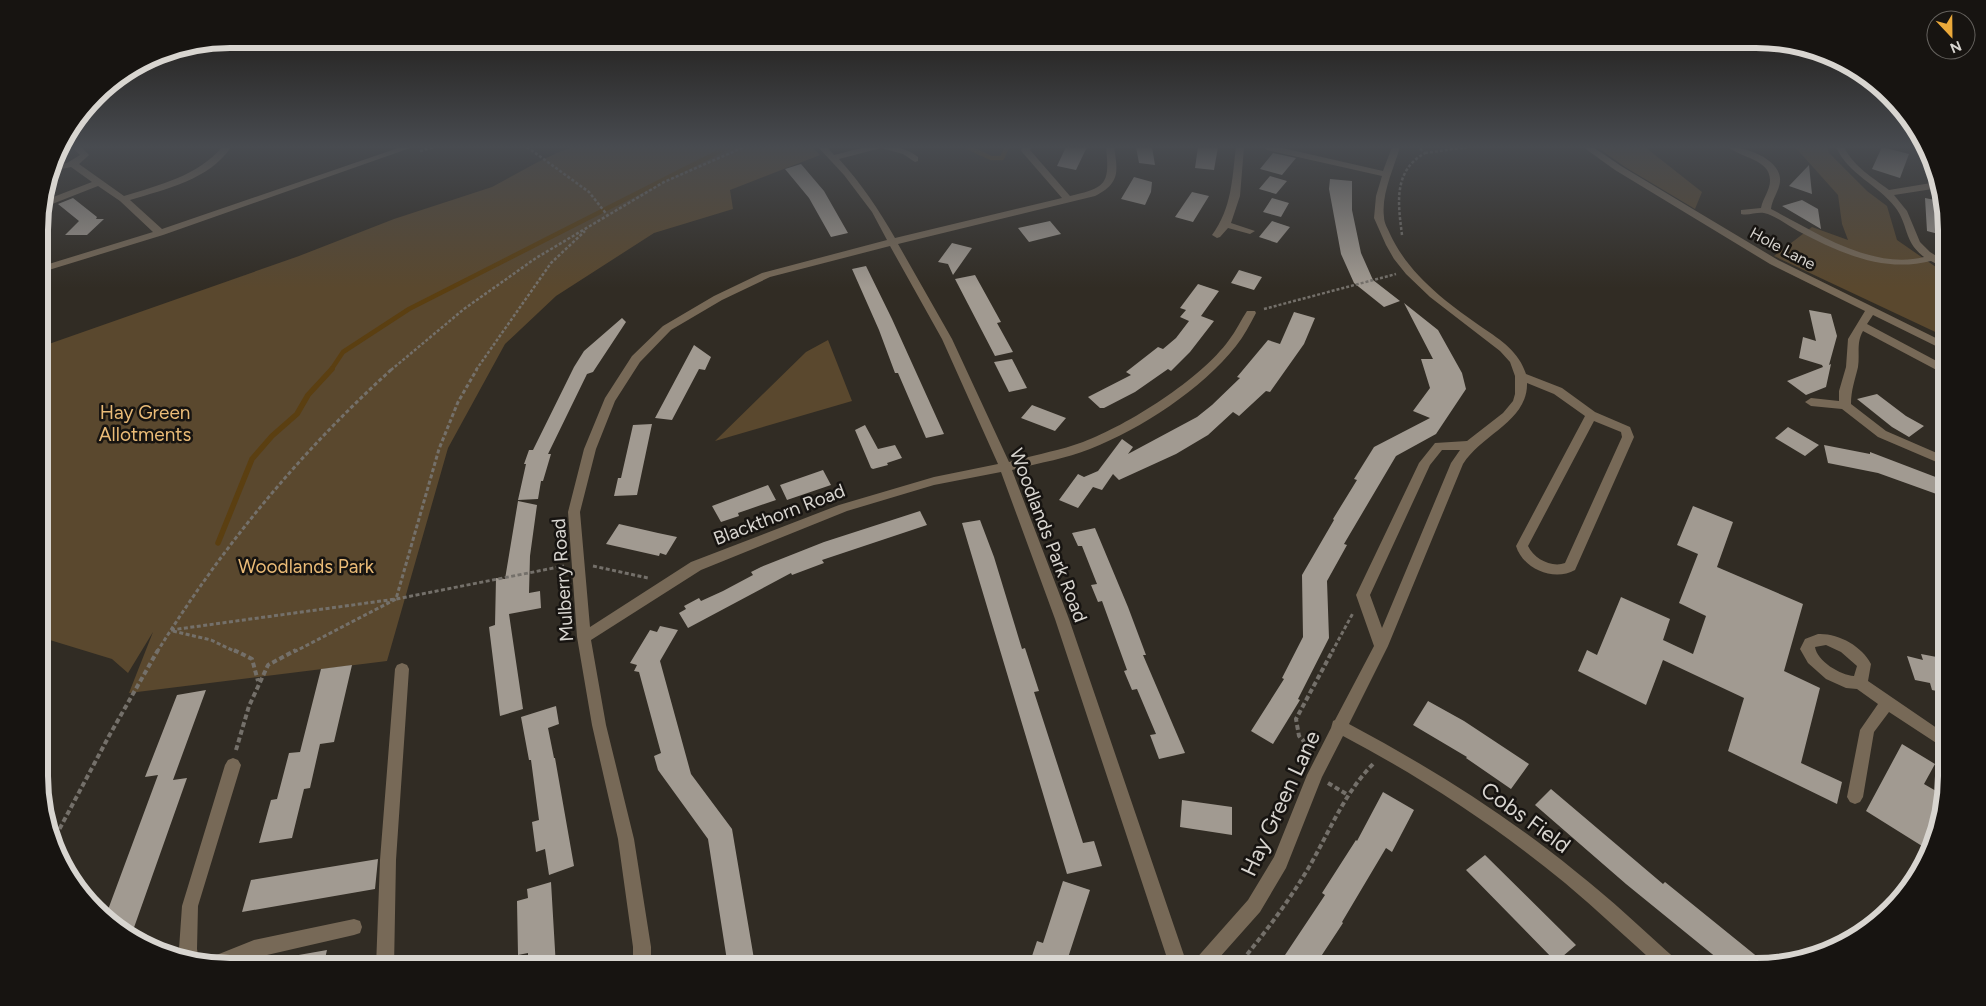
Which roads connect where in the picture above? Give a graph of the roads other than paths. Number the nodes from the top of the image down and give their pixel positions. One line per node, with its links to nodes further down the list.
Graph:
1 (70, 194): 15 (street)
2 (115, 194): 13 (street)
3 (137, 194): 13 (street)
4 (273, 194): 20 (street)
5 (863, 194): 22 (street, Woodlands Park Road)
6 (1063, 194): 14 (street)
7 (1092, 194): 14 (street, Mulberry Road)
8 (1236, 194): 18 (street)
9 (1382, 194): 31 (street)
10 (1661, 194): 26 (street, Hole Lane)
11 (1770, 194): 16 (street)
12 (1888, 194): 23 (street)
13 (123, 199): 20 (street)
14 (1068, 200): 22 (street, Mulberry Road)
15 (50, 202)
16 (1766, 210): 17 (street); 23 (street)
17 (1744, 212)
18 (1226, 224): 19 (street); 21 (street)
19 (1250, 231)
20 (160, 233): 25 (street)
21 (1217, 235)
22 (893, 243): 37 (street, Woodlands Park Road); 38 (street, Mulberry Road)
23 (1932, 258): 24 (street)
24 (1938, 261)
25 (48, 267)
26 (1871, 310): 28 (street); 29 (street, Hole Lane)
27 (1251, 313): 37 (street, Blackthorn Road)
28 (1862, 326): 30 (street); 33 (street)
29 (1938, 343)
30 (1938, 367)
31 (1521, 376): 34 (street); 35 (street, Hay Green Lane)
32 (1811, 402): 33 (street)
33 (1845, 405): 36 (street)
34 (1591, 415): 34 (street)
35 (1470, 445): 39 (street, Hay Green Lane); 39 (street)
36 (1938, 459)
37 (1005, 467): 38 (street, Blackthorn Road); 52 (street, Woodlands Park Road)
38 (584, 637): 51 (street, Mulberry Road)
39 (1381, 646): 43 (street, Hay Green Lane)
40 (402, 669): 50 (street)
41 (1860, 683): 42 (street)
42 (1887, 703): 44 (street); 46 (street)
43 (1338, 726): 53 (street, Hay Green Lane); 54 (street, Cobs Field)
44 (1938, 737)
45 (233, 765): 48 (street)
46 (1855, 797)
47 (354, 927): 49 (street)
48 (190, 954)
49 (231, 958)
50 (385, 958)
51 (642, 958)
52 (1176, 958)
53 (1208, 958)
54 (1662, 958)

